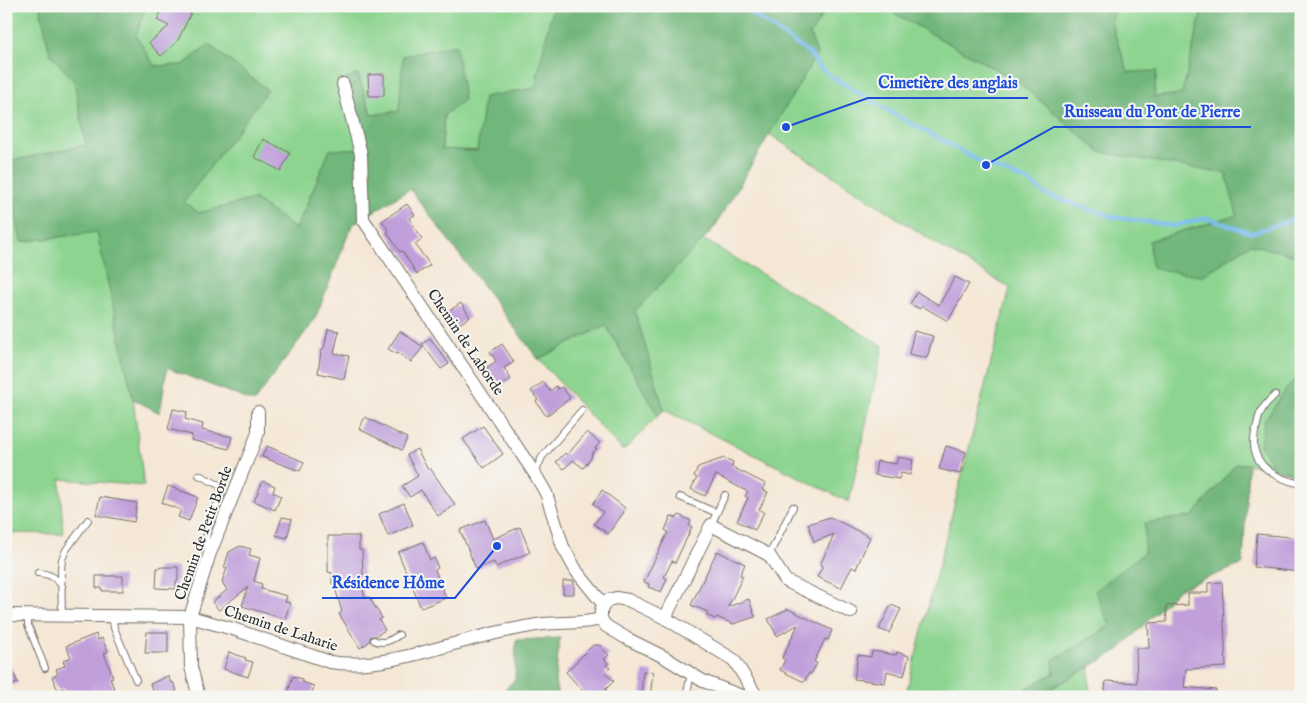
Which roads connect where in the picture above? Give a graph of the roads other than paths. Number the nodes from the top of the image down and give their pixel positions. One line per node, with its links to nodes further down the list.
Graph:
1 (343, 84): 5 (street, Chemin de Laborde)
2 (1275, 395): 7 (lane)
3 (582, 410): 5 (lane)
4 (258, 412): 14 (street, Chemin de Petit Borde)
5 (535, 474): 18 (street, Chemin de Laborde)
6 (199, 475): 14 (lane)
7 (1301, 484)
8 (725, 495): 11 (lane)
9 (680, 497): 11 (lane)
10 (793, 507): 15 (lane)
11 (717, 513): 13 (lane)
12 (88, 520): 17 (lane)
13 (711, 526): 15 (street); 25 (street)
14 (210, 553): 24 (street, Chemin de Petit Borde)
15 (769, 555): 19 (street)
16 (38, 573): 17 (lane)
17 (63, 587): 21 (lane)
18 (604, 605): 25 (street); 26 (street)
19 (851, 612)
20 (28, 615): 21 (street, Chemin de Laharie); 23 (street, Chemin de Laharie); 30 (lane)
21 (62, 615): 22 (street, Chemin de Laharie)
22 (112, 615): 24 (street, Chemin de Laharie); 32 (lane)
23 (6, 616)
24 (190, 617): 26 (street, Chemin de Laharie); 34 (street, Chemin de Petit Borde)
25 (666, 618): 29 (street)
26 (601, 619): 31 (street)
27 (399, 635): 28 (lane)
28 (374, 640)
29 (736, 666): 33 (street); 37 (street)
30 (45, 668)
31 (691, 673): 33 (street); 35 (lane)
32 (136, 680)
33 (717, 686): 36 (street)
34 (199, 697)
35 (686, 697)
36 (748, 697)
37 (757, 697)

